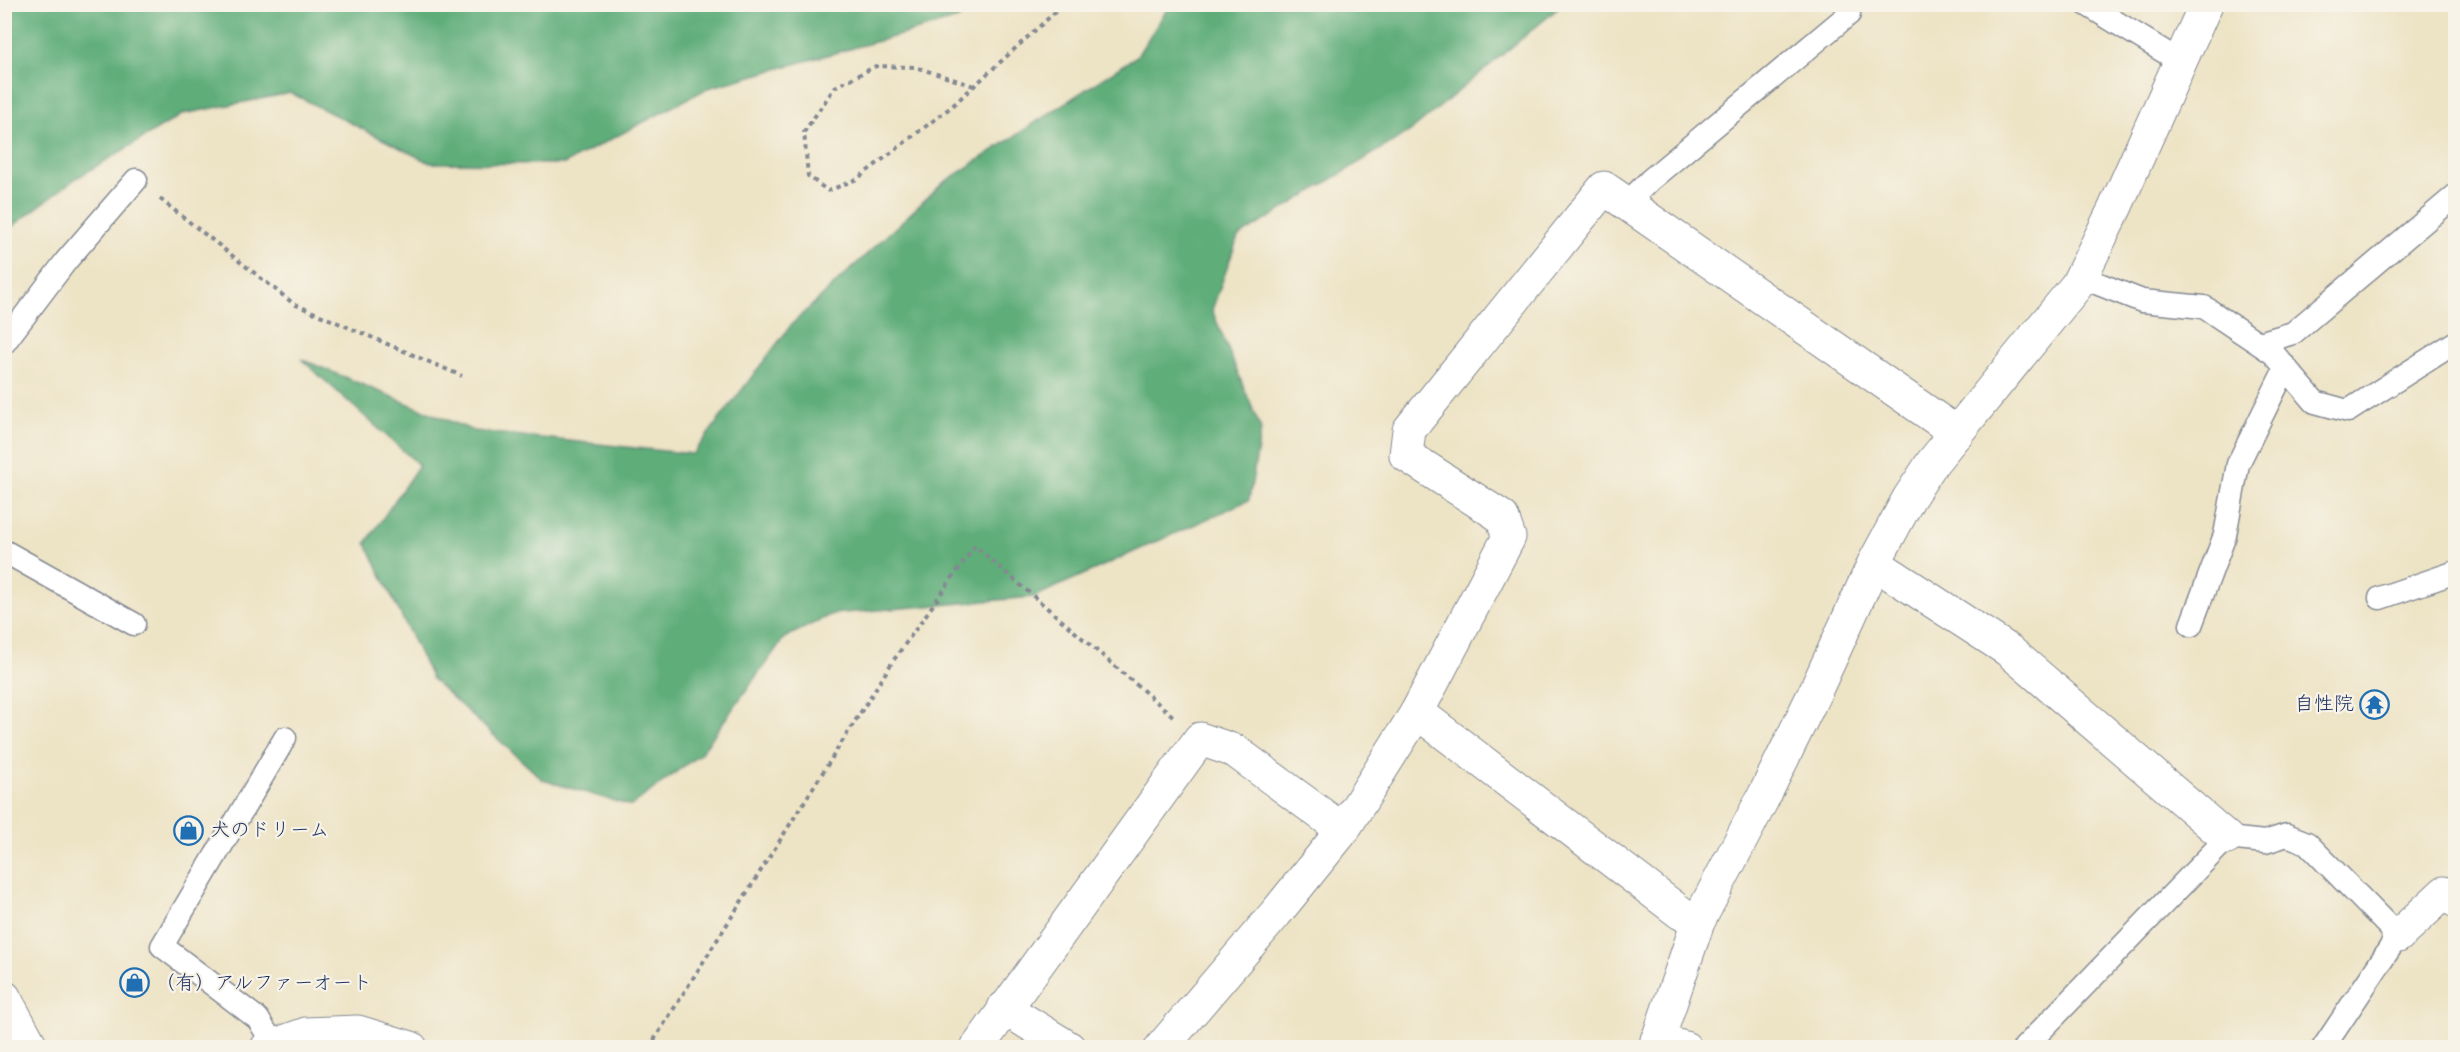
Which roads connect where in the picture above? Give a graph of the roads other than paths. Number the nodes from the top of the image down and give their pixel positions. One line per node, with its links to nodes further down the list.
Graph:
1 (2086, 4): 4 (lane)
2 (2206, 4): 4 (street)
3 (1849, 14): 7 (lane)
4 (2181, 62): 8 (street)
5 (136, 180): 10 (lane)
6 (2456, 195): 11 (lane)
7 (1626, 204): 13 (street); 20 (street)
8 (2081, 277): 11 (lane); 13 (street)
9 (2456, 342): 12 (lane)
10 (4, 343)
11 (2259, 343): 12 (lane)
12 (2286, 367): 19 (lane)
13 (1958, 433): 15 (street)
14 (4, 551): 18 (lane)
15 (1874, 564): 23 (street); 25 (street)
16 (2456, 572): 17 (lane)
17 (2380, 598)
18 (134, 624)
19 (2191, 625)
20 (1418, 712): 22 (street); 25 (street)
21 (285, 738): 30 (lane)
22 (1343, 830): 28 (street); 35 (street)
23 (2227, 838): 26 (lane); 36 (lane)
24 (2456, 901): 26 (street)
25 (1698, 922): 29 (street)
26 (2398, 936): 37 (lane)
27 (4, 998): 31 (street)
28 (1004, 1008): 33 (street); 34 (street)
29 (1666, 1045)
30 (271, 1046): 32 (street)
31 (32, 1047)
32 (411, 1047)
33 (977, 1047)
34 (1069, 1047)
35 (1161, 1047)
36 (2024, 1047)
37 (2323, 1047)

